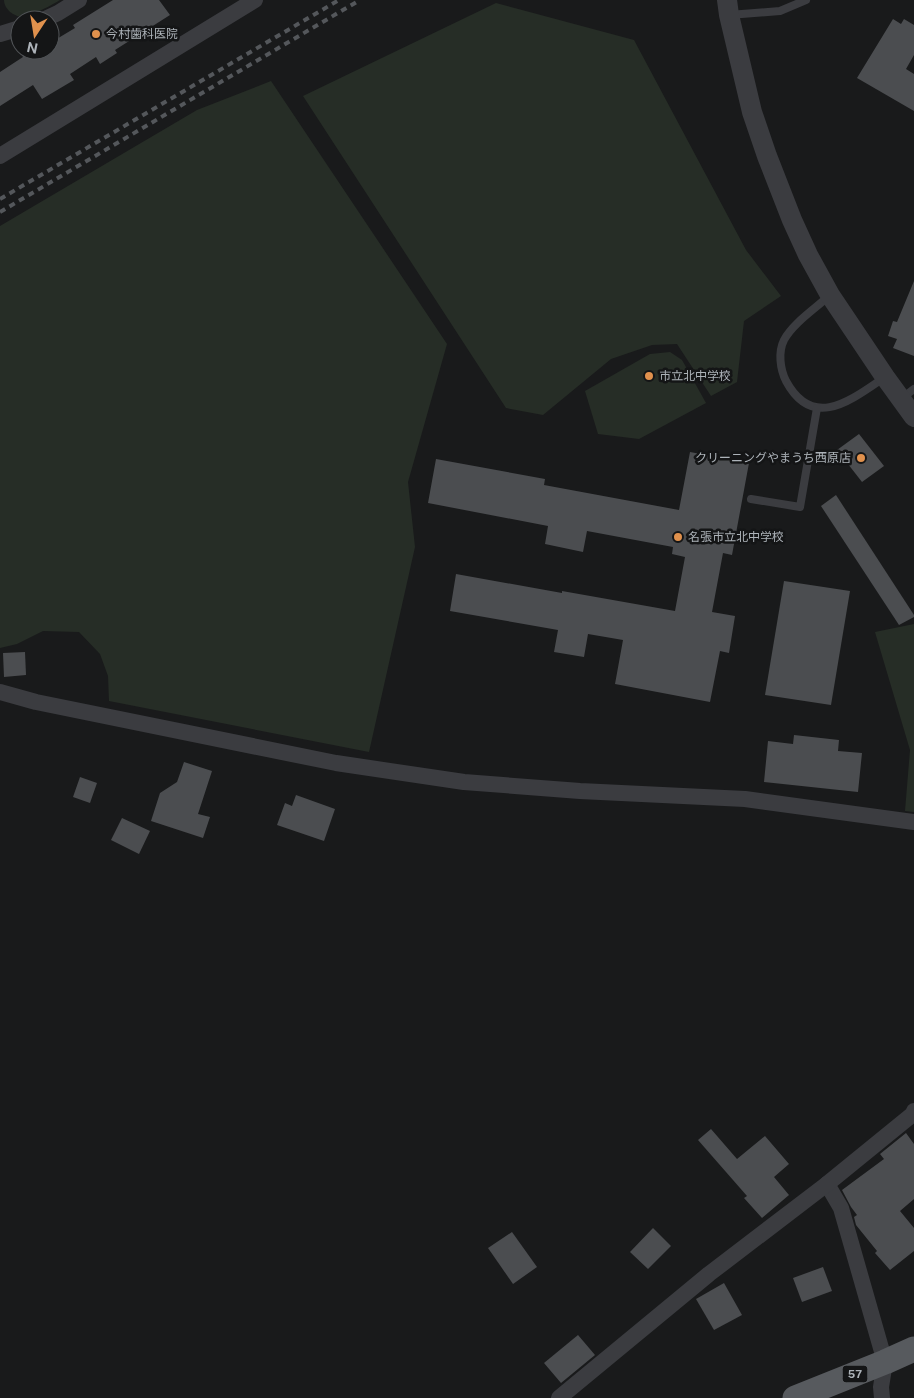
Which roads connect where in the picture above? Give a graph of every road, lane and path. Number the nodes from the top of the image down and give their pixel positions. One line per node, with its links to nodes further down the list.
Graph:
1 (78, 0): 5 (street)
2 (255, 0): 6 (street)
3 (806, 0): 4 (lane)
4 (728, 7): 7 (street)
5 (60, 12)
6 (0, 156)
7 (830, 295): 8 (street); 10 (lane)
8 (884, 377): 9 (street); 10 (lane)
9 (908, 394): 11 (street)
10 (817, 408): 12 (lane)
11 (914, 417)
12 (752, 500)
13 (0, 692): 14 (street)
14 (914, 822)
15 (914, 1111): 16 (street)
16 (827, 1184): 18 (street); 19 (street)
17 (914, 1349): 18 (main road, 57)
18 (885, 1362): 20 (main road, 57); 21 (street)
19 (559, 1398)
20 (795, 1398)
21 (882, 1398)

